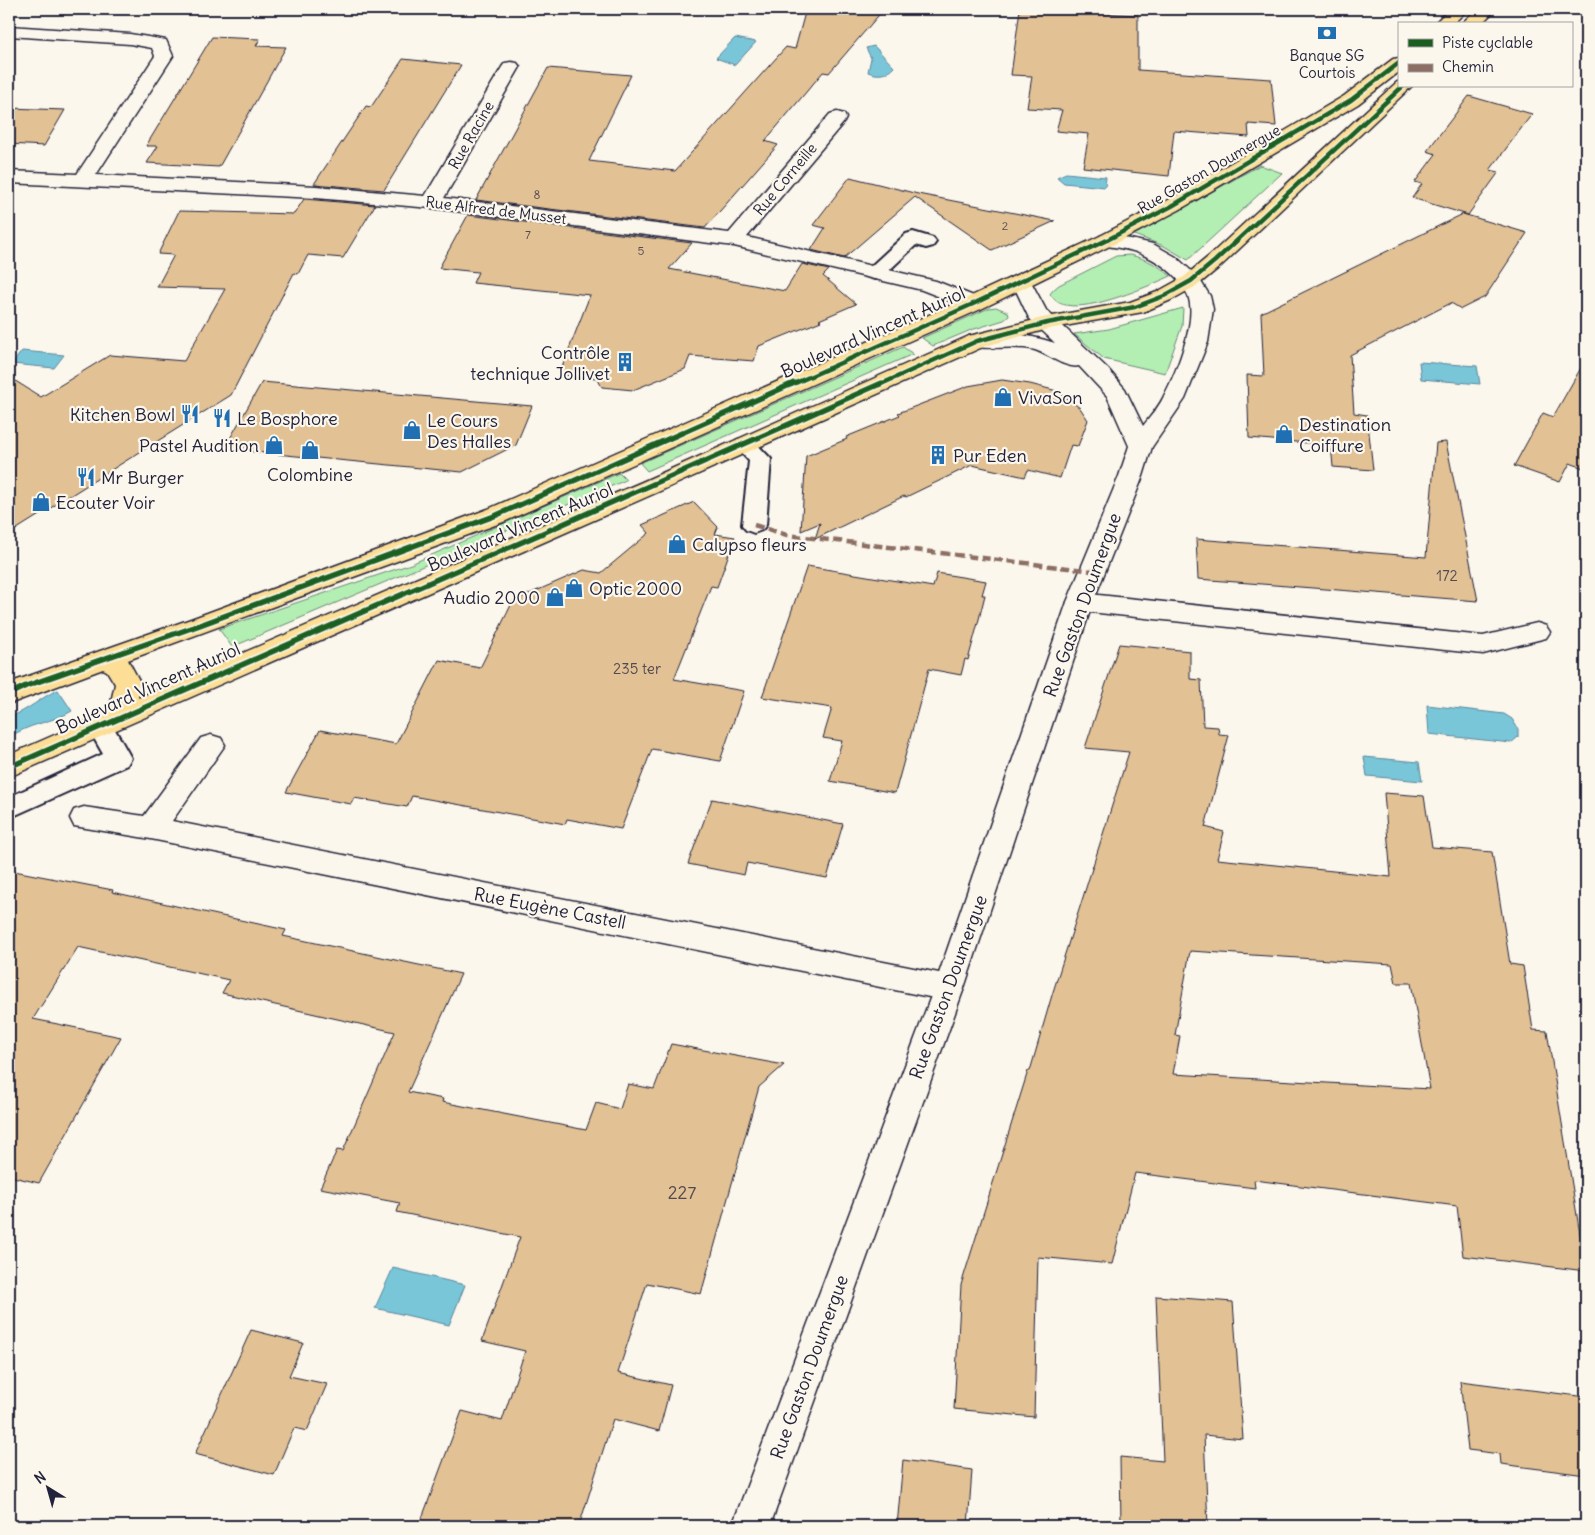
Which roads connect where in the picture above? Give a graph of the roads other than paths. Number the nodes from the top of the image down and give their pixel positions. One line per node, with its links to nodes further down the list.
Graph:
1 (1459, 9): 3 (main road)
2 (1487, 9): 4 (main road)
3 (1445, 22)
4 (1472, 22)
5 (9, 31): 11 (street)
6 (1398, 64): 14 (main road, Rue Gaston Doumergue)
7 (511, 67): 12 (street, Rue Racine)
8 (1401, 88): 17 (main road)
9 (837, 118): 13 (street, Rue Corneille)
10 (9, 177): 11 (street, Rue Alfred de Musset)
11 (83, 180): 12 (street, Rue Alfred de Musset)
12 (431, 202): 13 (street, Rue Alfred de Musset)
13 (734, 240): 16 (street, Rue Alfred de Musset)
14 (1107, 240): 17 (street, Rue Gaston Doumergue); 18 (main road, Rue Gaston Doumergue)
15 (926, 242): 16 (lane)
16 (875, 273): 19 (street, Rue Alfred de Musset)
17 (1190, 281): 20 (main road, Boulevard Vincent Auriol); 24 (street, Rue Gaston Doumergue)
18 (1022, 282): 19 (main road, Boulevard Vincent Auriol); 20 (street)
19 (973, 304): 28 (main road, Boulevard Vincent Auriol)
20 (1046, 323): 21 (main road, Boulevard Vincent Auriol); 22 (street)
21 (978, 342): 22 (street); 23 (main road, Boulevard Vincent Auriol)
22 (1100, 374): 24 (street)
23 (745, 445): 25 (lane); 30 (main road, Boulevard Vincent Auriol)
24 (1141, 446): 26 (street, Rue Gaston Doumergue)
25 (754, 525)
26 (1080, 602): 27 (street); 36 (street, Rue Gaston Doumergue)
27 (1537, 632)
28 (101, 659): 29 (main road, Boulevard Vincent Auriol); 30 (main road)
29 (14, 688)
30 (110, 721): 32 (main road, Boulevard Vincent Auriol); 33 (lane)
31 (211, 745): 35 (street)
32 (9, 767)
33 (9, 808)
34 (84, 818): 35 (street, Rue Eugène Castell)
35 (151, 828): 36 (street, Rue Eugène Castell)
36 (949, 988): 37 (street, Rue Gaston Doumergue)
37 (751, 1526)

